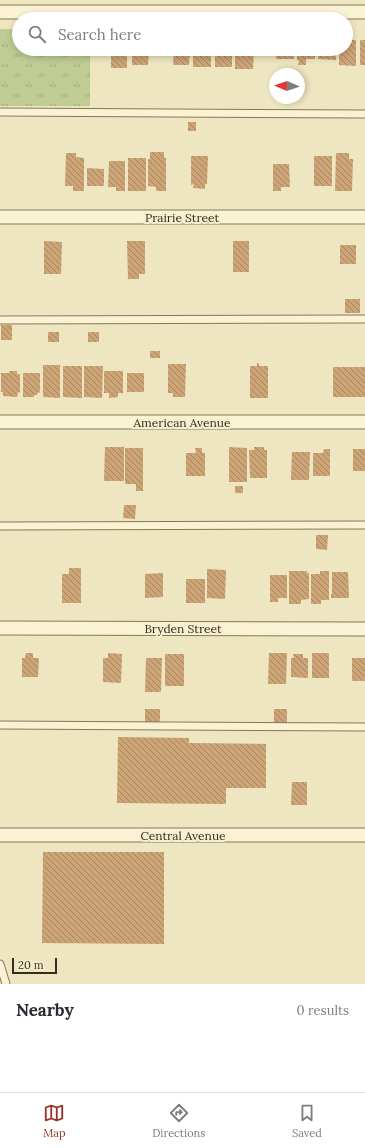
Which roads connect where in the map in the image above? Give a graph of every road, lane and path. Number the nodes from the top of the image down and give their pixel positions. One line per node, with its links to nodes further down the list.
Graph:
1 (0, 12): 2 (street)
2 (365, 12)
3 (0, 112): 4 (lane)
4 (365, 114)
5 (0, 217): 6 (street, Prairie Street)
6 (365, 217)
7 (365, 319): 8 (lane)
8 (0, 320)
9 (0, 422): 10 (street, American Avenue)
10 (365, 422)
11 (365, 525): 12 (lane)
12 (0, 526)
13 (0, 628): 14 (street, Bryden Street)
14 (365, 628)
15 (0, 725): 16 (lane)
16 (365, 728)
17 (0, 835): 18 (street, Central Avenue)
18 (365, 835)
19 (0, 964): 20 (lane)
20 (6, 984)

